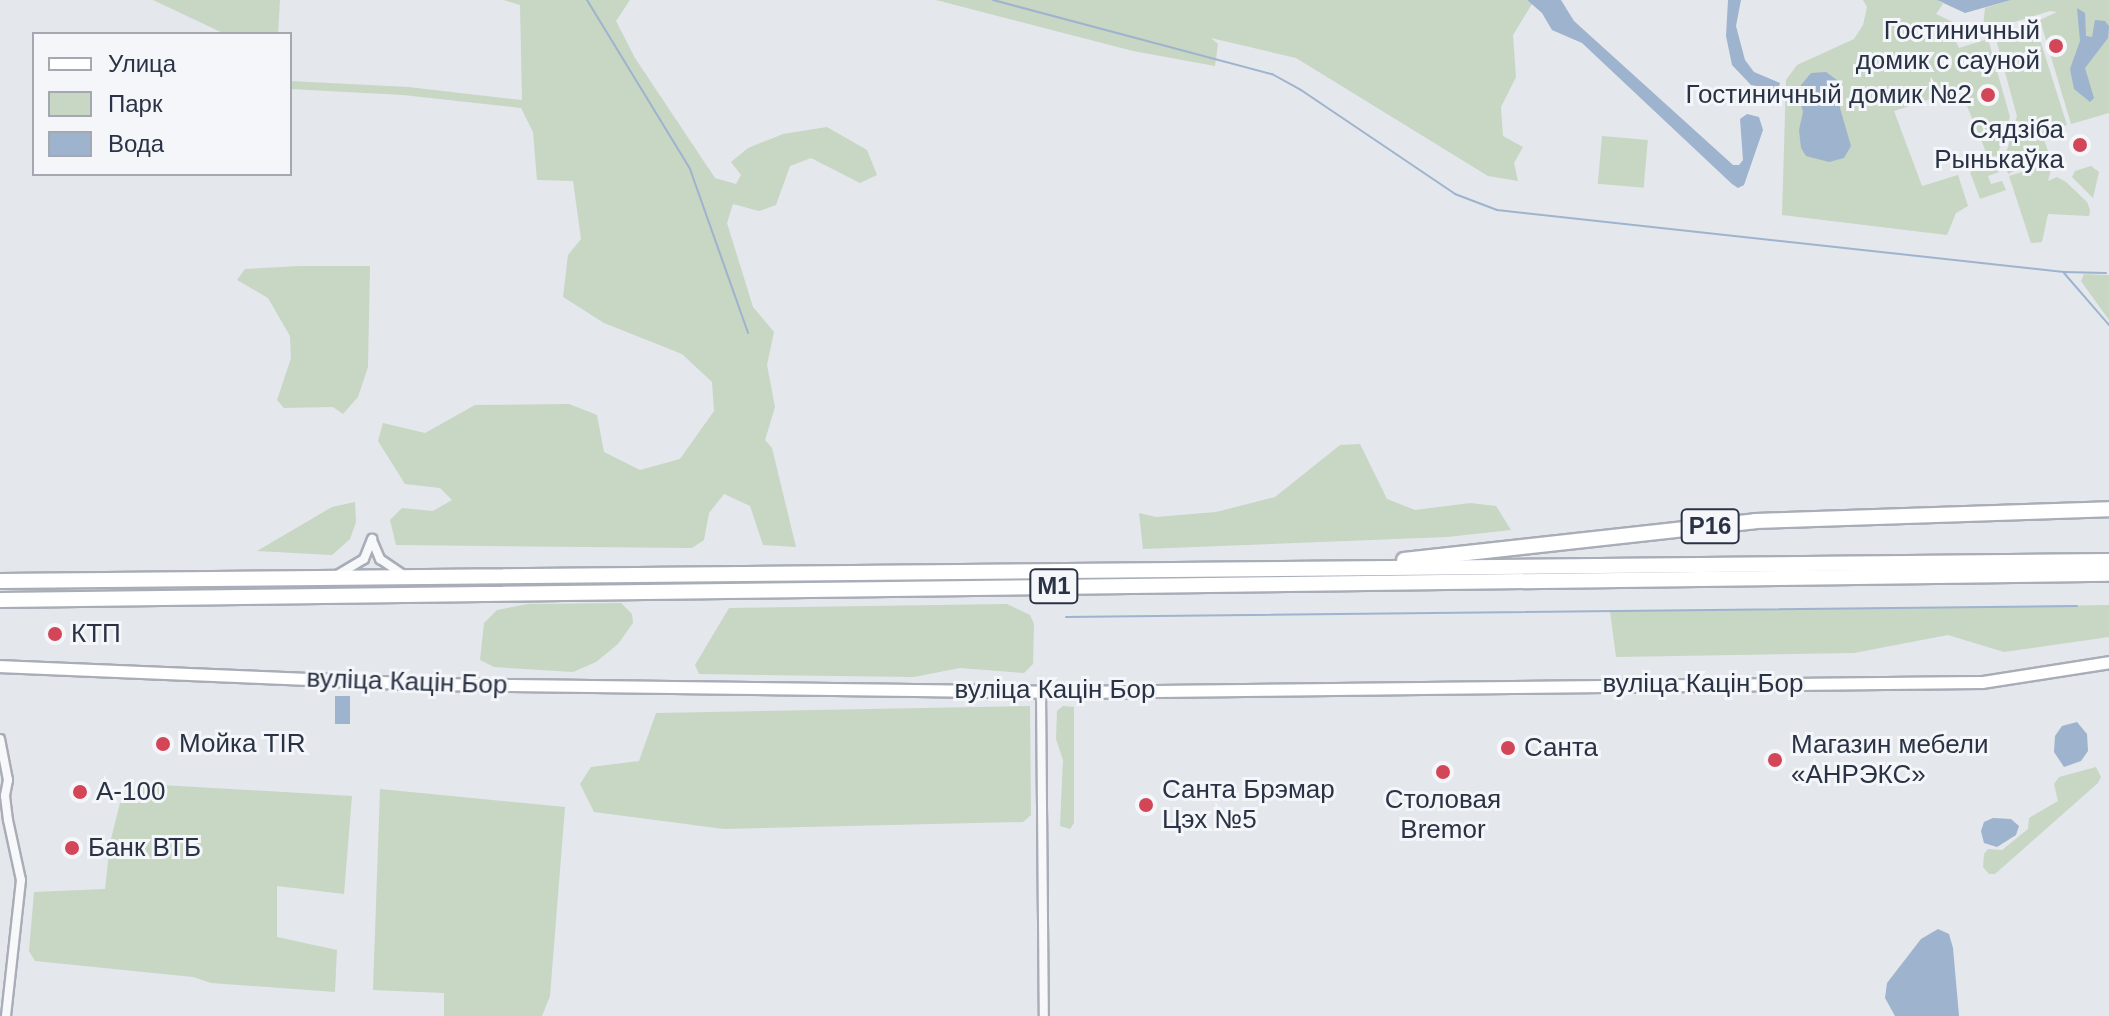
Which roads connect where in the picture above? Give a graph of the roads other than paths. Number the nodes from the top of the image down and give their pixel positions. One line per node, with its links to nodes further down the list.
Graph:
1 (2109, 509): 3 (highway, Р16)
2 (2109, 561): 3 (highway, М1)
3 (1312, 570): 5 (highway, М1)
4 (2109, 574): 8 (highway, М1)
5 (417, 579): 6 (highway, М1); 6 (street)
6 (324, 580): 7 (highway, М1)
7 (0, 581)
8 (0, 600)
9 (2109, 662): 11 (main road, вуліца Кацін Бор)
10 (0, 666): 11 (main road, вуліца Кацін Бор)
11 (1041, 692): 14 (street)
12 (0, 739): 13 (street)
13 (6, 1016)
14 (1044, 1016)

